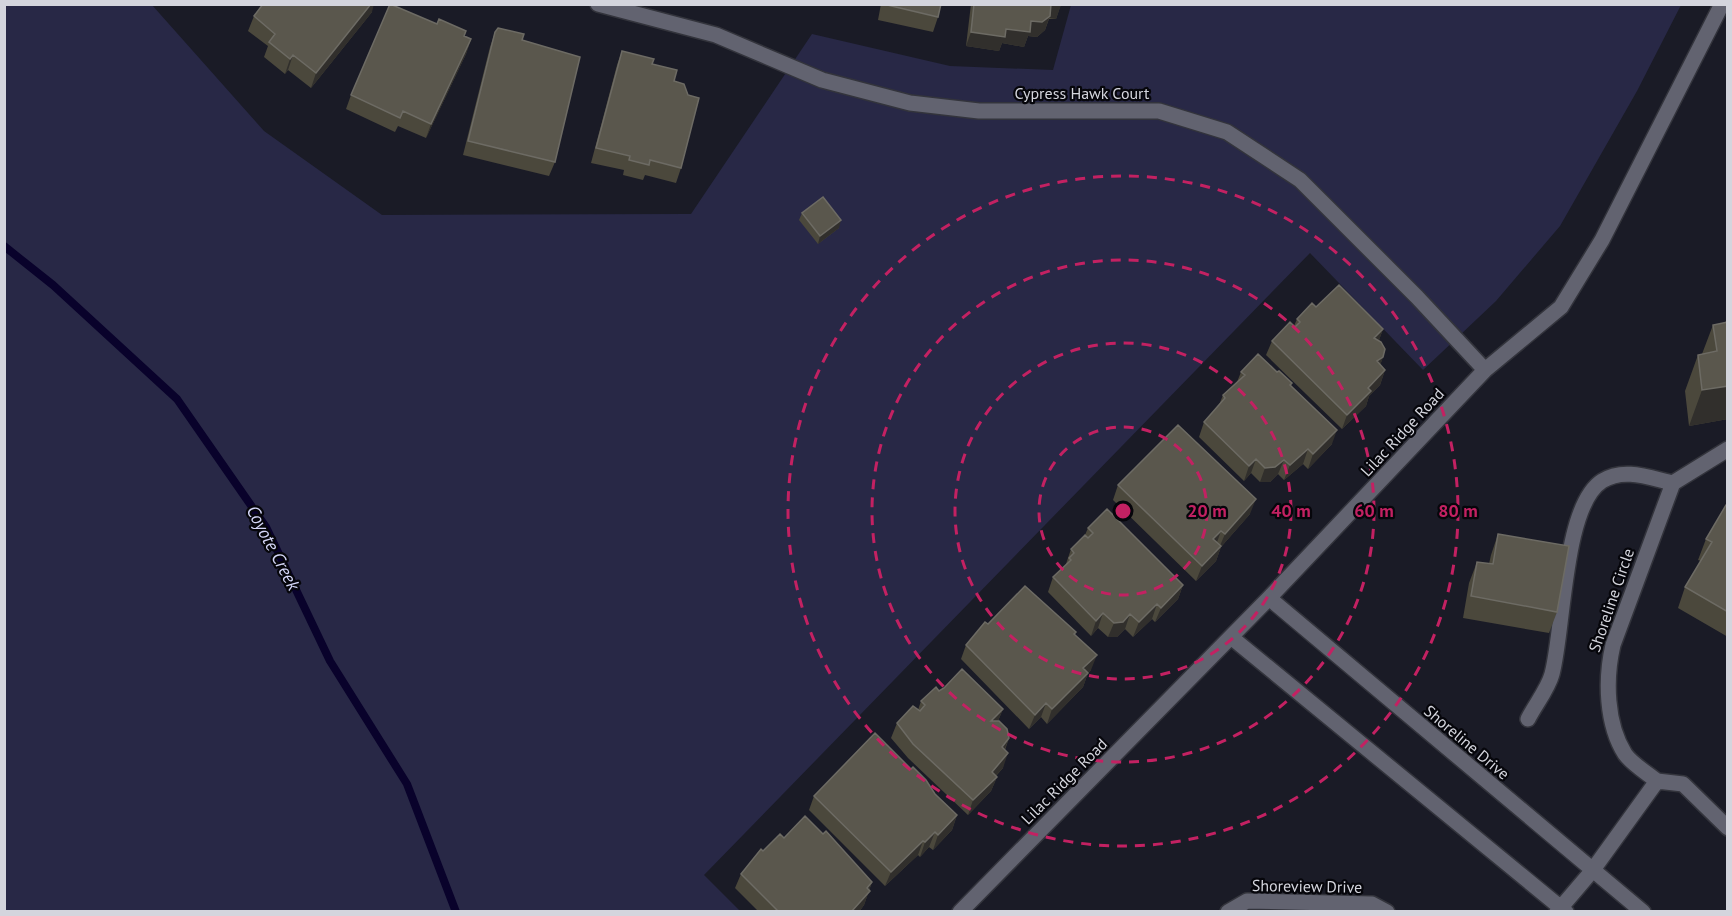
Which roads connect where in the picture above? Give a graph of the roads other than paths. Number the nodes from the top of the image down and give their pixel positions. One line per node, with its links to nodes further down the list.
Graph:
1 (598, 4): 3 (street, Cypress Hawk Court)
2 (1722, 4): 3 (street, Lilac Ridge Road)
3 (1485, 370): 6 (street, Lilac Ridge Road)
4 (1728, 449): 5 (street)
5 (1673, 483): 8 (street); 9 (street, Shoreline Circle)
6 (1269, 598): 7 (street, Lilac Ridge Road); 11 (street, Shoreline Drive)
7 (1231, 637): 12 (street); 13 (street, Lilac Ridge Road)
8 (1528, 718)
9 (1657, 781): 10 (street, Shoreline Circle); 11 (street)
10 (1728, 828)
11 (1592, 871): 12 (street); 16 (street, Shoreline Drive)
12 (1561, 910)
13 (960, 912)
14 (1228, 912): 15 (street, Shoreview Drive)
15 (1387, 912)
16 (1643, 912)

